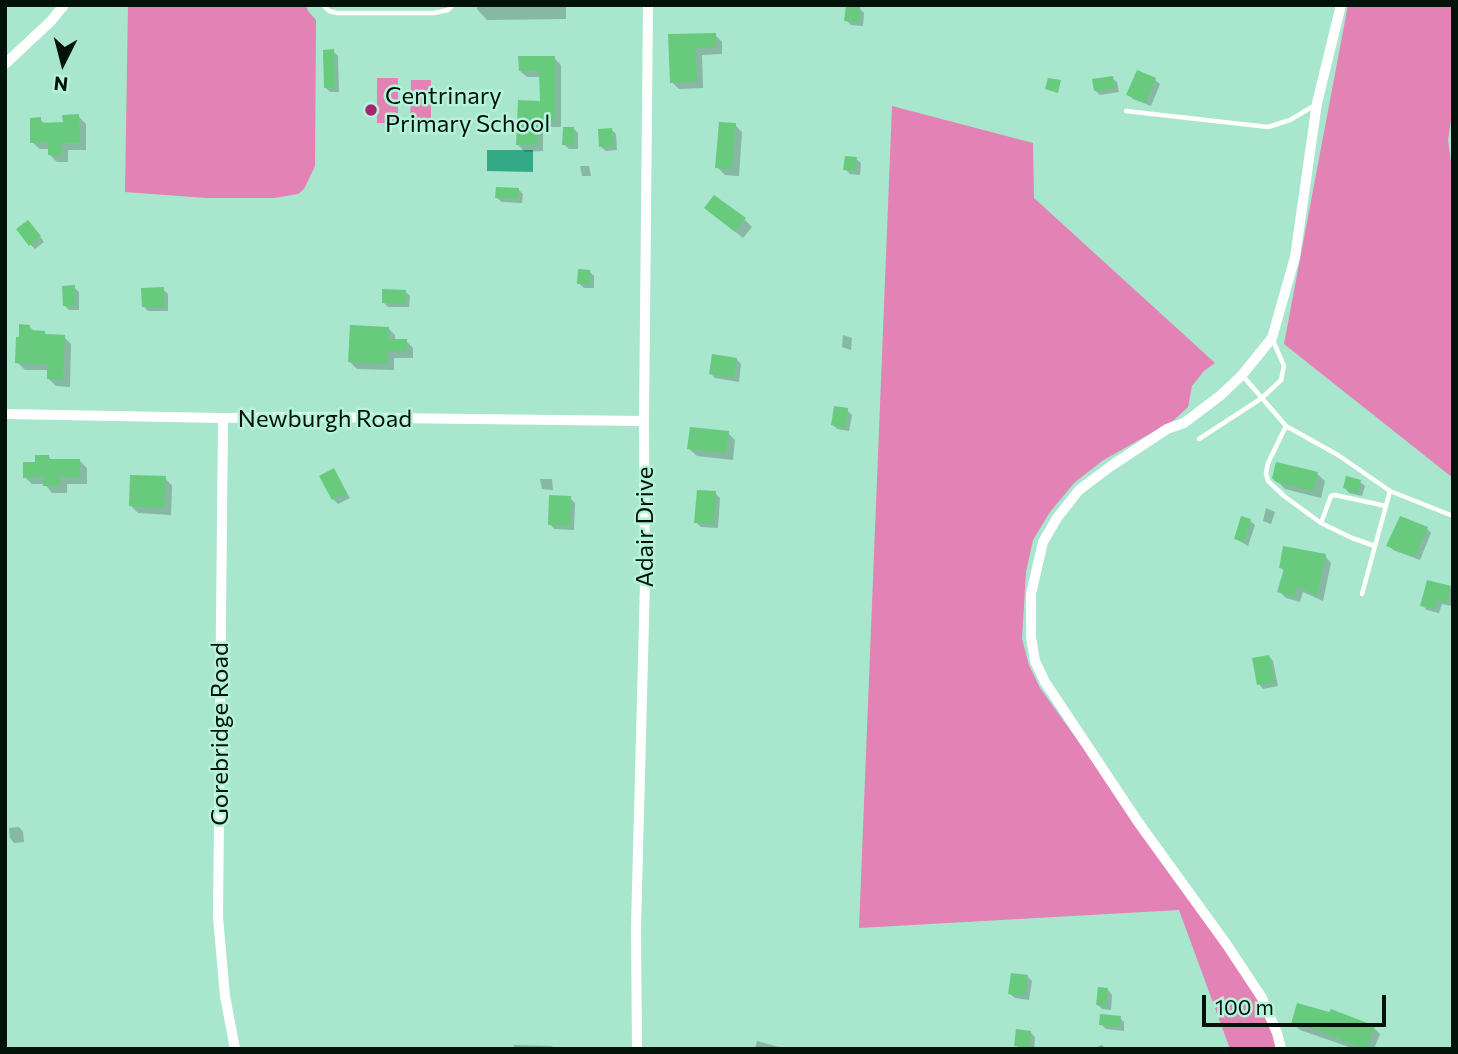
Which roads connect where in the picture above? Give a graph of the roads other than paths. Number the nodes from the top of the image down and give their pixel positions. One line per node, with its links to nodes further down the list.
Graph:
1 (64, 5): 6 (street)
2 (323, 5): 3 (lane)
3 (453, 5)
4 (648, 5): 14 (street, Adair Drive)
5 (1340, 5): 7 (street)
6 (5, 64)
7 (1317, 103): 8 (lane); 9 (street)
8 (1126, 111)
9 (1272, 338): 10 (street); 11 (lane)
10 (1242, 375): 11 (lane); 25 (street)
11 (1262, 398): 15 (lane); 16 (lane)
12 (5, 414): 13 (street, Newburgh Road)
13 (223, 418): 14 (street, Newburgh Road); 23 (street, Gorebridge Road)
14 (644, 421): 24 (street, Adair Drive)
15 (1286, 426): 17 (lane); 20 (lane)
16 (1199, 439)
17 (1390, 491): 18 (lane); 19 (lane)
18 (1386, 506): 20 (lane); 21 (lane)
19 (1453, 516)
20 (1321, 523): 21 (lane)
21 (1375, 546): 22 (lane)
22 (1362, 594)
23 (235, 1049)
24 (637, 1049)
25 (1281, 1049)

